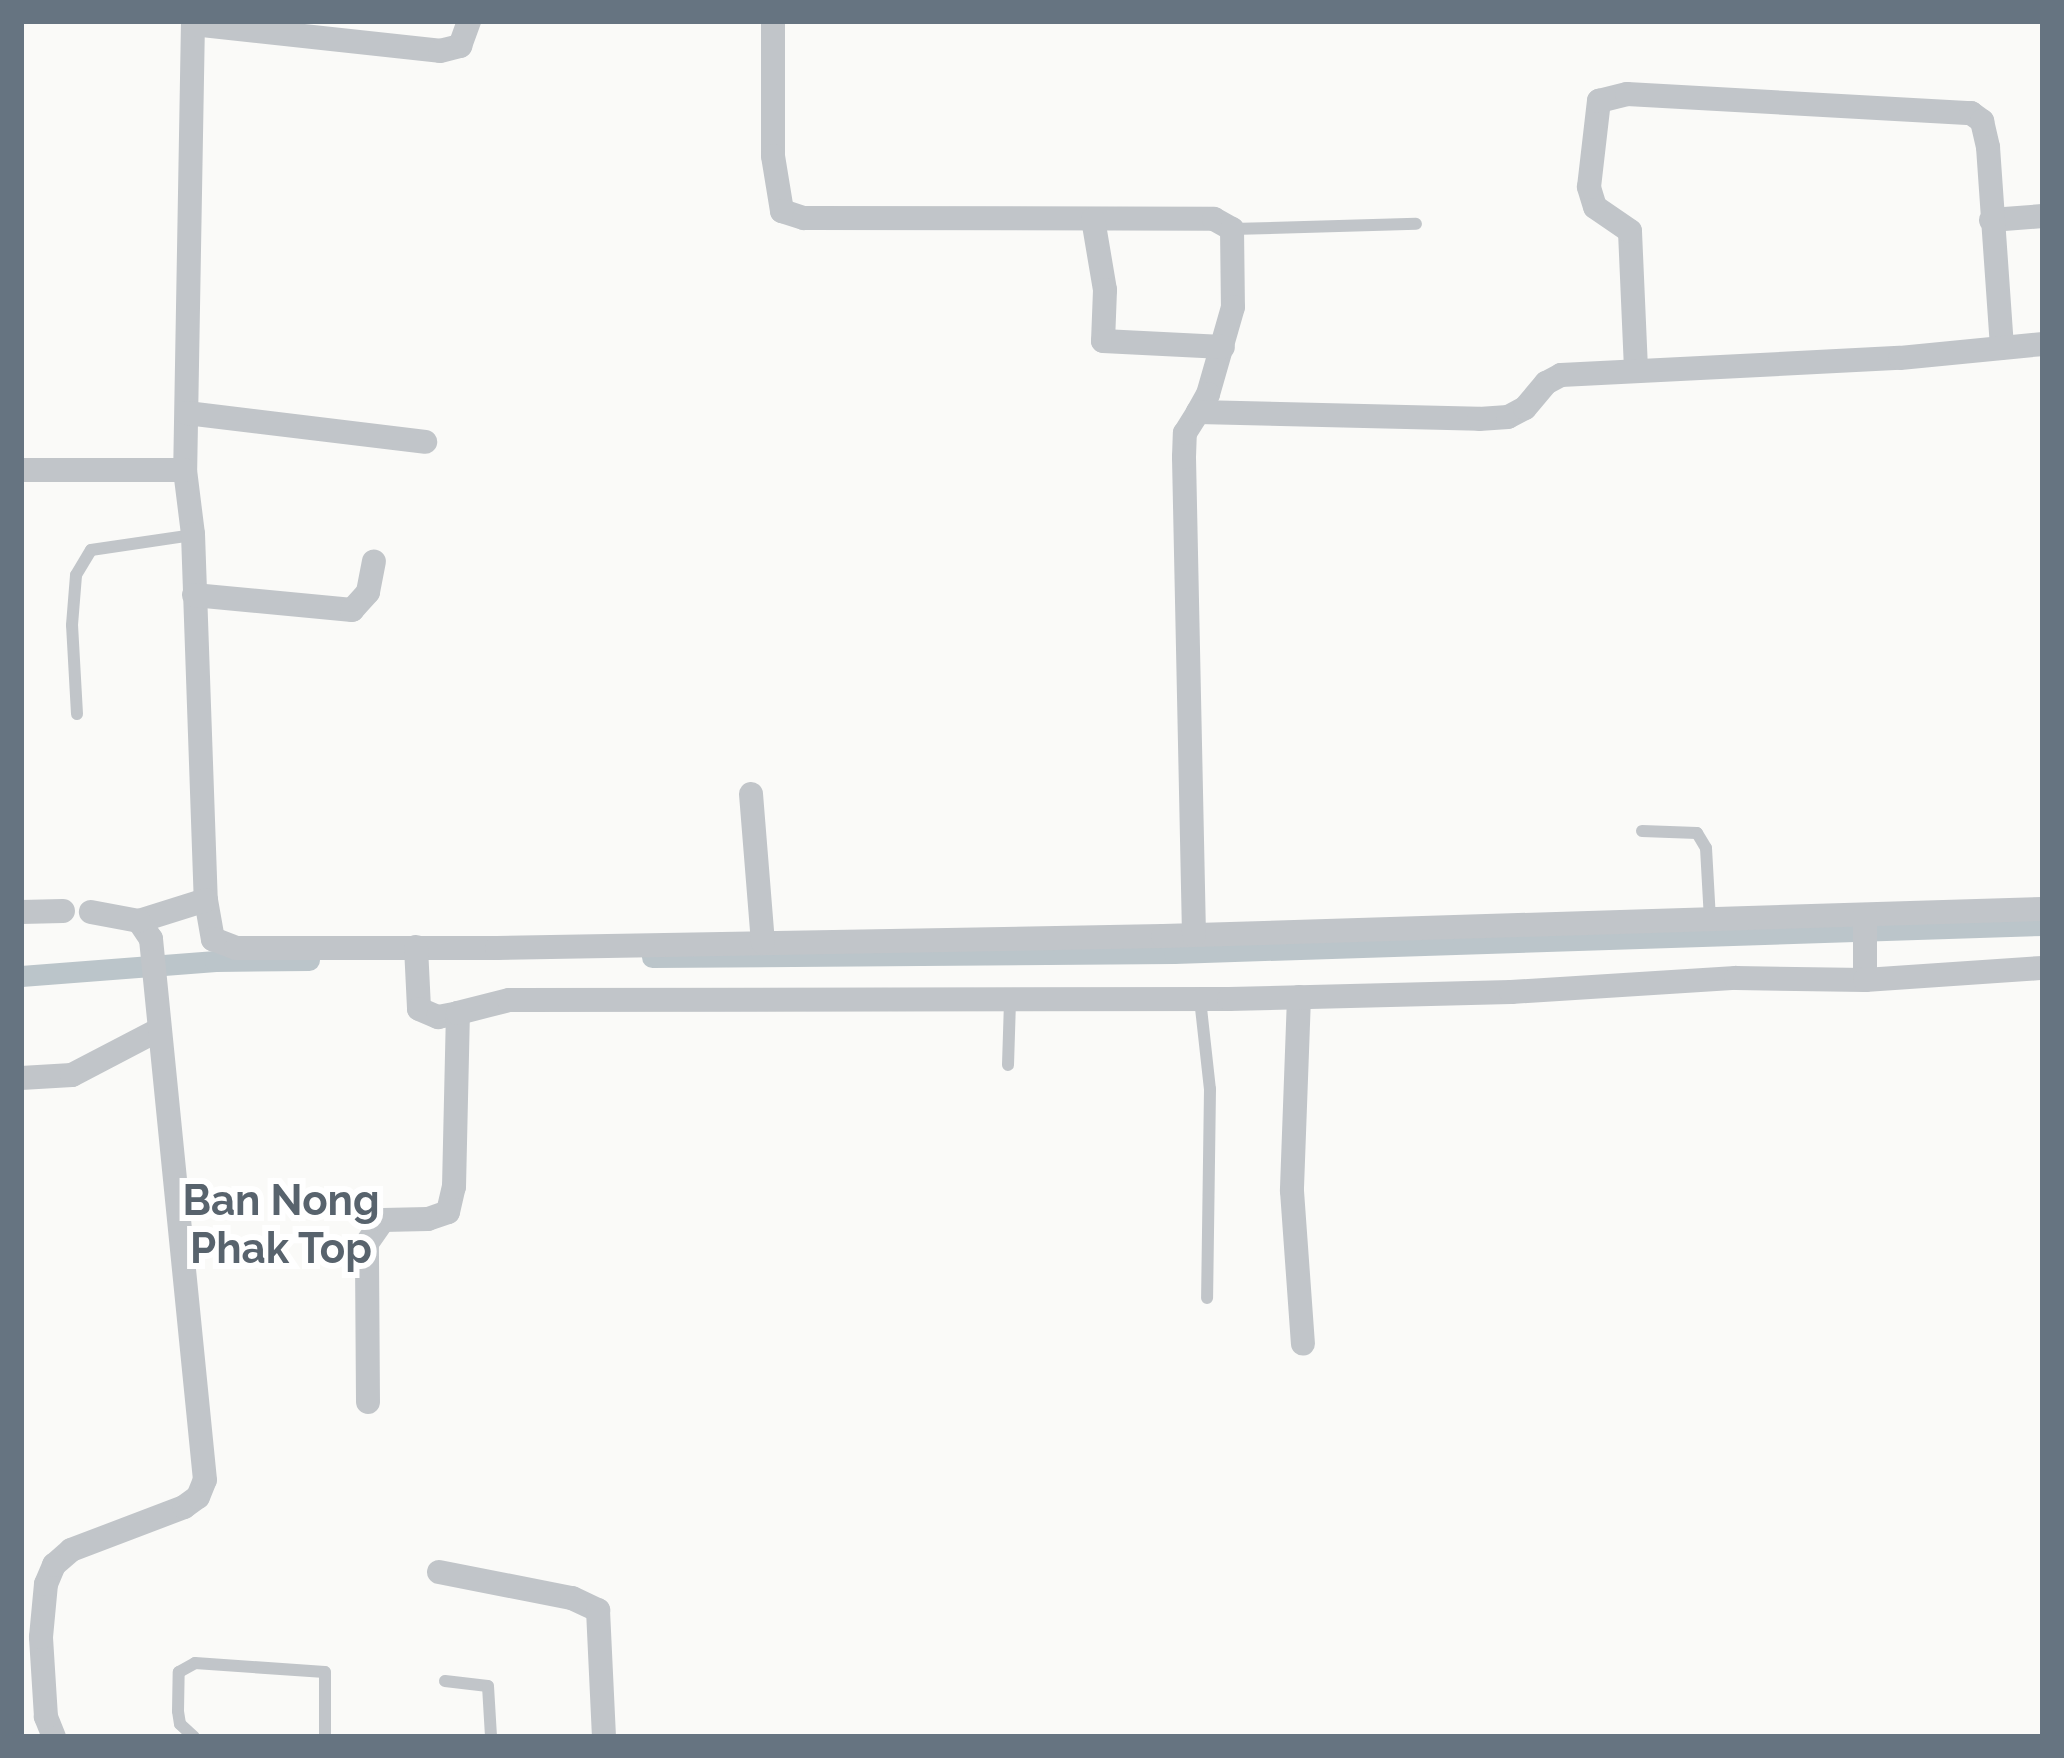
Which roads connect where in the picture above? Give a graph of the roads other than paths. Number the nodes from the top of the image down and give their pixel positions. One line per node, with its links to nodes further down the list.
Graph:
1 (469, 21): 3 (street)
2 (773, 21): 5 (street)
3 (193, 23): 14 (street)
4 (2043, 216): 6 (street)
5 (1093, 220): 8 (street); 10 (street)
6 (1991, 220): 11 (street); 12 (street)
7 (1416, 224): 8 (lane)
8 (1232, 229): 10 (street)
9 (2043, 344): 11 (street)
10 (1223, 347): 13 (street)
11 (2002, 348): 12 (street)
12 (1636, 369): 13 (street)
13 (1198, 412): 32 (street)
14 (187, 413): 15 (street); 17 (street)
15 (424, 442)
16 (21, 470): 17 (street)
17 (184, 470): 18 (street)
18 (193, 535): 20 (street); 21 (lane)
19 (374, 562): 20 (street)
20 (194, 595): 24 (street)
21 (76, 714)
22 (751, 794): 33 (street)
23 (1642, 831): 30 (lane)
24 (206, 900): 31 (street); 34 (street)
25 (2043, 909): 29 (street)
26 (63, 911): 27 (street)
27 (21, 912)
28 (91, 912): 31 (street)
29 (1865, 919): 30 (street); 36 (street)
30 (1711, 920): 32 (street)
31 (145, 930): 41 (street)
32 (1194, 935): 33 (street)
33 (763, 944): 34 (street)
34 (416, 951): 40 (street)
35 (2043, 968): 36 (street)
36 (1865, 976): 37 (street)
37 (1299, 997): 38 (street); 45 (street)
38 (1200, 999): 39 (street); 44 (lane)
39 (1010, 1000): 40 (street); 42 (lane)
40 (458, 1013): 46 (street)
41 (157, 1023): 43 (street); 49 (street)
42 (1008, 1065)
43 (21, 1078)
44 (1207, 1298)
45 (1303, 1344)
46 (368, 1402)
47 (439, 1572): 53 (street)
48 (445, 1681): 52 (lane)
49 (48, 1736)
50 (194, 1737): 51 (lane)
51 (325, 1737)
52 (491, 1737)
53 (604, 1737)

